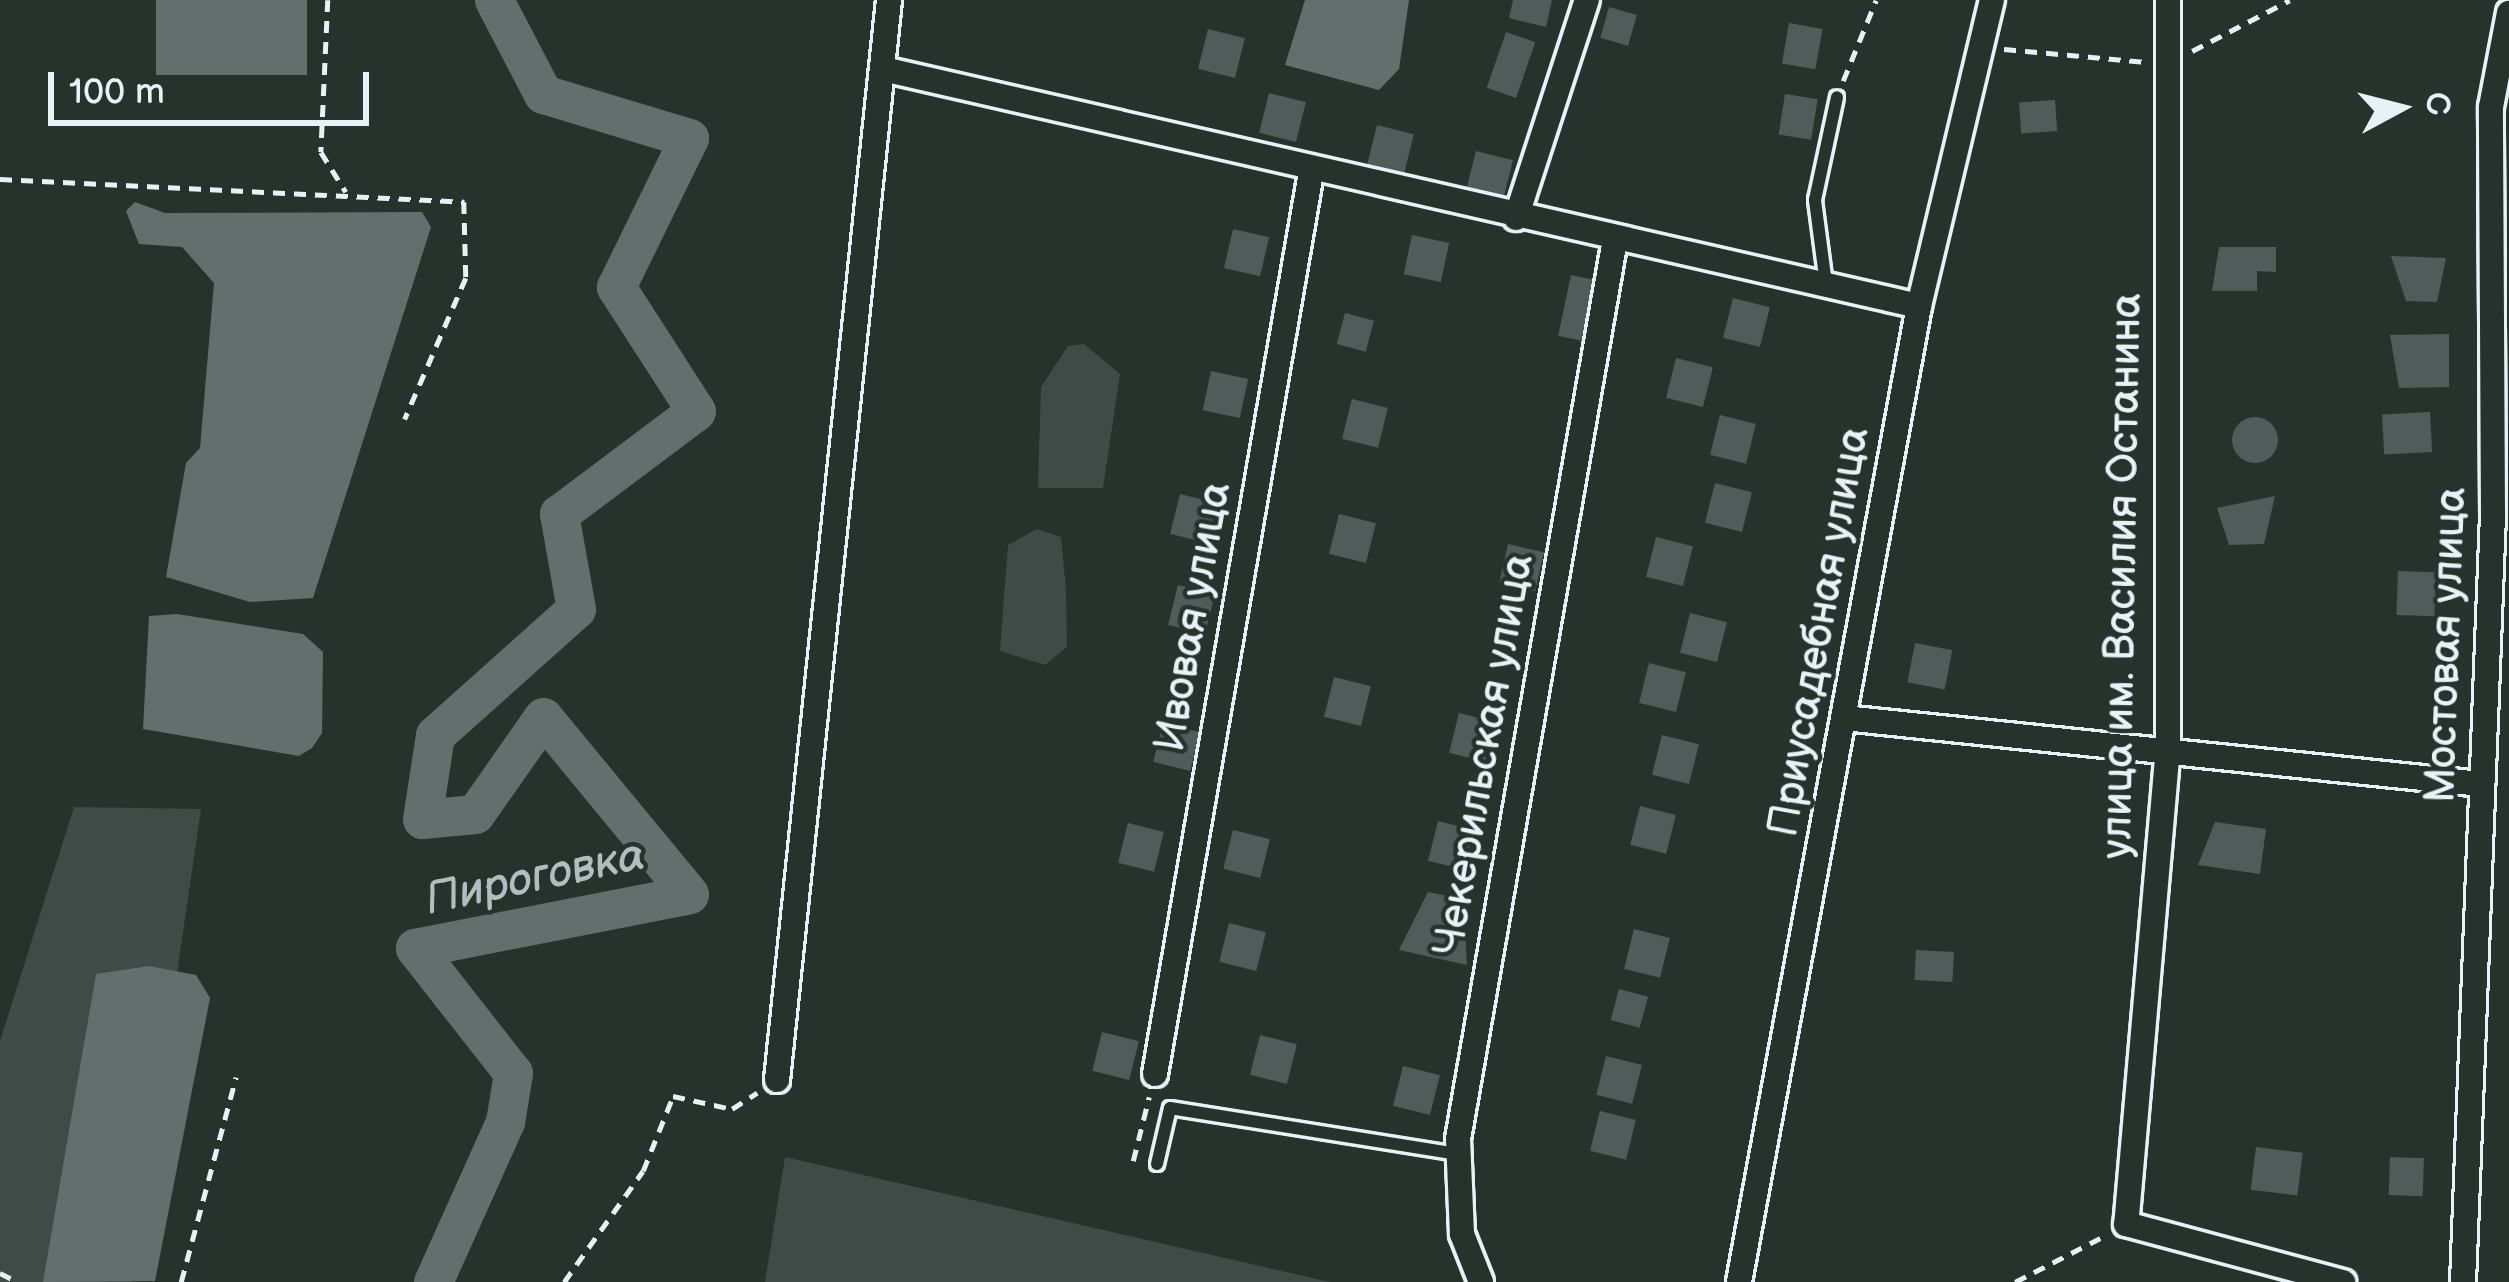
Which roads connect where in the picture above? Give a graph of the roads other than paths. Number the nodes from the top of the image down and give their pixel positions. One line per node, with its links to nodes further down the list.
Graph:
1 (889, 0): 6 (street)
2 (1586, 0): 9 (street)
3 (1992, 0): 12 (street, Приусадебная улица)
4 (2168, 0): 14 (street, улица им. Василия Останина)
5 (2509, 13): 15 (street, Мостовая улица)
6 (883, 69): 8 (street); 17 (street)
7 (1837, 97): 11 (lane)
8 (1311, 173): 9 (street); 16 (street, Ивовая улица)
9 (1516, 218): 10 (street)
10 (1615, 239): 11 (street); 18 (street, Чекерильская улица)
11 (1826, 286): 12 (street)
12 (1918, 306): 13 (street, Приусадебная улица)
13 (1844, 718): 14 (street); 21 (street, Приусадебная улица)
14 (2168, 747): 15 (street); 22 (street, улица им. Василия Останина)
15 (2481, 784): 23 (street, Мостовая улица)
16 (1155, 1074)
17 (777, 1080)
18 (1458, 1154): 19 (lane); 20 (street, Чекерильская улица)
19 (1157, 1164)
20 (1480, 1282)
21 (1739, 1282)
22 (2343, 1282)
23 (2463, 1282)

